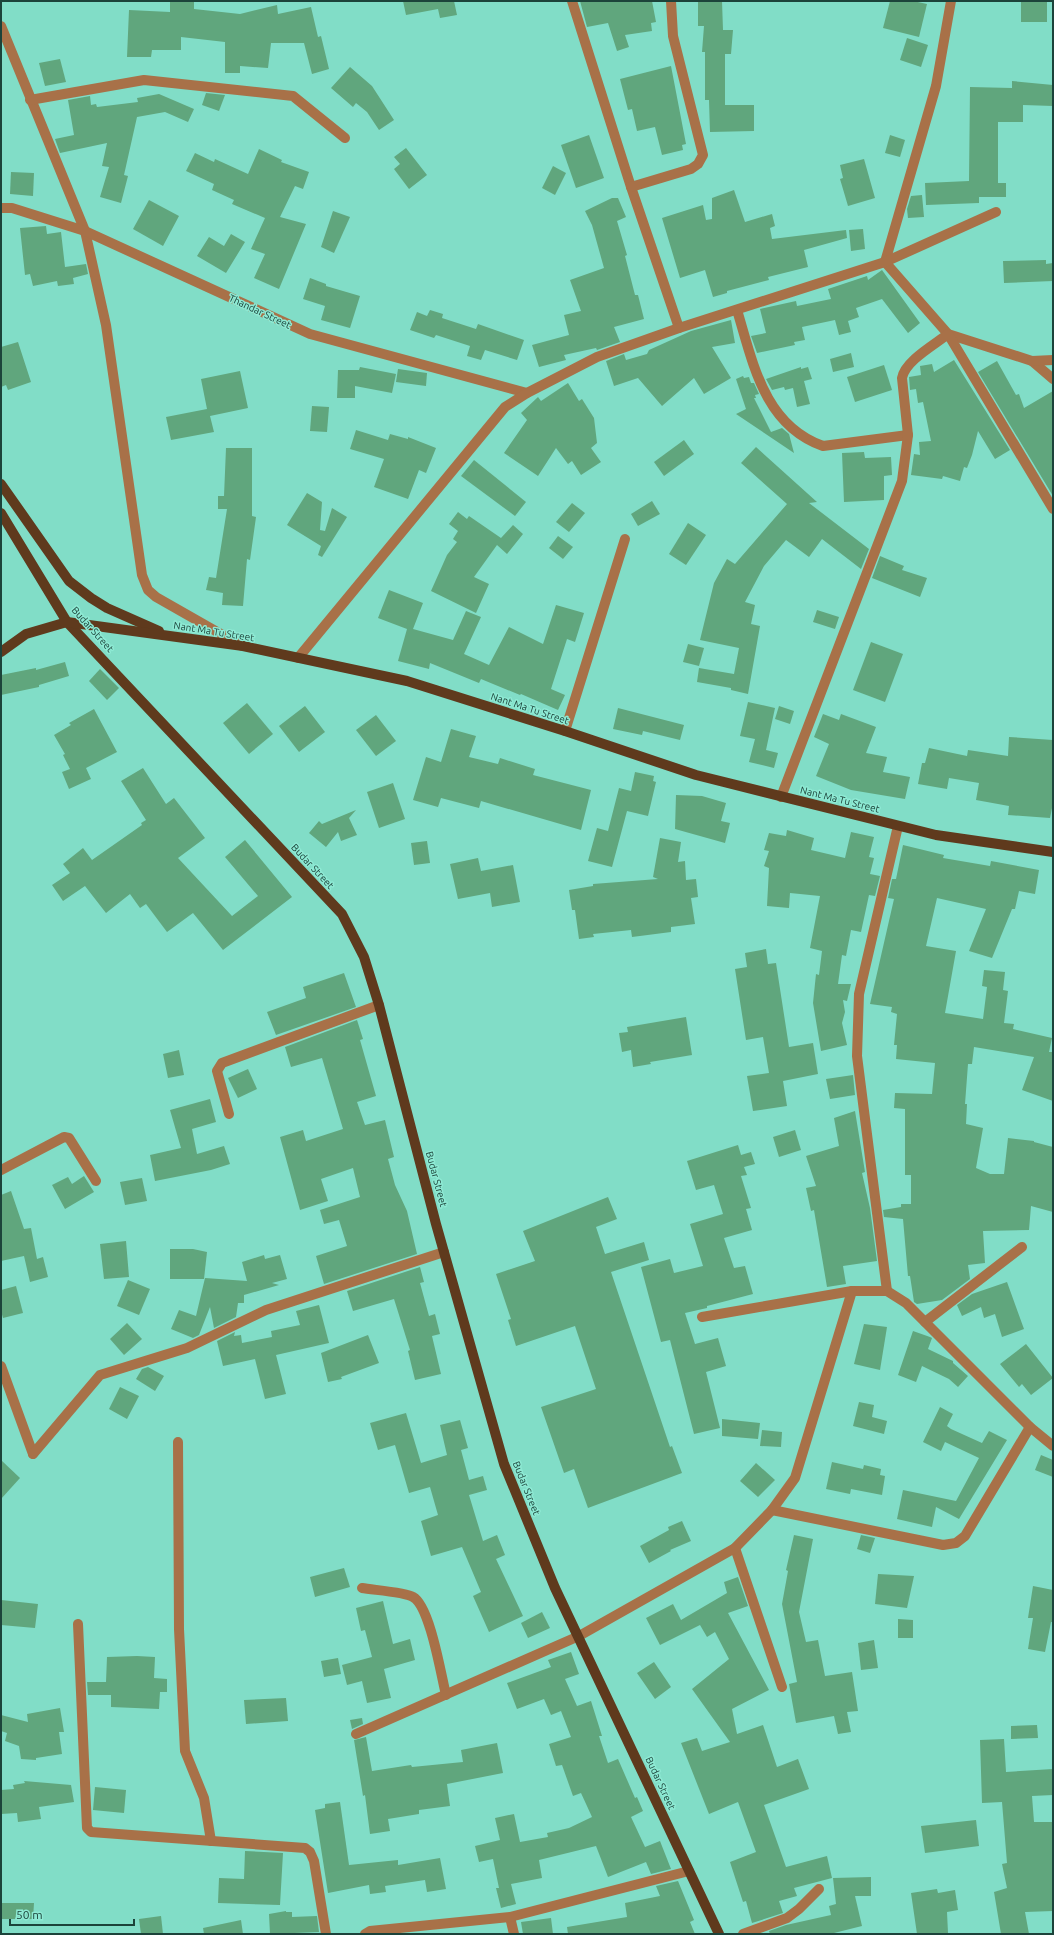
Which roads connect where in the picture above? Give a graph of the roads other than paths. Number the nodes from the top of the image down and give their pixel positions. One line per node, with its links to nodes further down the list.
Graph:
1 (572, 1): 7 (street)
2 (672, 1): 7 (street)
3 (950, 1): 11 (street)
4 (1, 26): 5 (street)
5 (30, 100): 6 (street); 10 (street)
6 (345, 138)
7 (631, 187): 13 (street)
8 (1, 208): 10 (street, Thandar Street)
9 (996, 212): 11 (street)
10 (85, 231): 18 (street, Thandar Street); 26 (street)
11 (885, 262): 12 (street); 14 (street)
12 (737, 310): 13 (street); 19 (street)
13 (679, 328): 18 (street)
14 (948, 334): 16 (street); 19 (street); 21 (street)
15 (1053, 360): 16 (street)
16 (1032, 361): 17 (street)
17 (1053, 378)
18 (527, 393): 28 (street)
19 (908, 435): 30 (street)
20 (1, 484): 25 (main road)
21 (1053, 509)
22 (1, 513): 24 (main road, Budar Street)
23 (625, 539): 29 (street)
24 (67, 622): 25 (main road, Nant Ma Tu Street); 27 (main road, Nant Ma Tu Street); 33 (main road, Budar Street)
25 (170, 636): 26 (main road, Nant Ma Tu Street)
26 (243, 646): 28 (main road, Nant Ma Tu Street)
27 (1, 652)
28 (298, 658): 29 (main road, Nant Ma Tu Street)
29 (565, 731): 30 (main road, Nant Ma Tu Street)
30 (781, 797): 31 (main road, Nant Ma Tu Street)
31 (898, 826): 32 (main road, Nant Ma Tu Street); 40 (street)
32 (1053, 852)
33 (380, 1005): 34 (street); 38 (main road, Budar Street)
34 (229, 1114)
35 (1, 1170): 36 (street)
36 (96, 1182)
37 (1022, 1247): 42 (street)
38 (444, 1252): 43 (street); 51 (main road, Budar Street)
39 (852, 1291): 40 (street); 41 (street); 47 (street)
40 (887, 1291): 42 (street)
41 (702, 1317)
42 (925, 1322): 44 (street)
43 (1, 1366)
44 (1030, 1427): 46 (street); 47 (street)
45 (178, 1442): 55 (street)
46 (1053, 1446)
47 (772, 1510): 48 (street)
48 (735, 1548): 51 (street); 52 (street)
49 (362, 1588): 53 (street)
50 (78, 1624): 55 (street)
51 (579, 1636): 53 (street); 56 (main road, Budar Street)
52 (782, 1687)
53 (446, 1695): 54 (street)
54 (356, 1734)
55 (211, 1841): 59 (street)
56 (689, 1871): 58 (street); 62 (main road, Budar Street)
57 (819, 1889): 63 (street)
58 (510, 1917): 60 (street); 61 (street)
59 (326, 1934)
60 (365, 1934)
61 (514, 1934)
62 (719, 1934)
63 (743, 1934)

